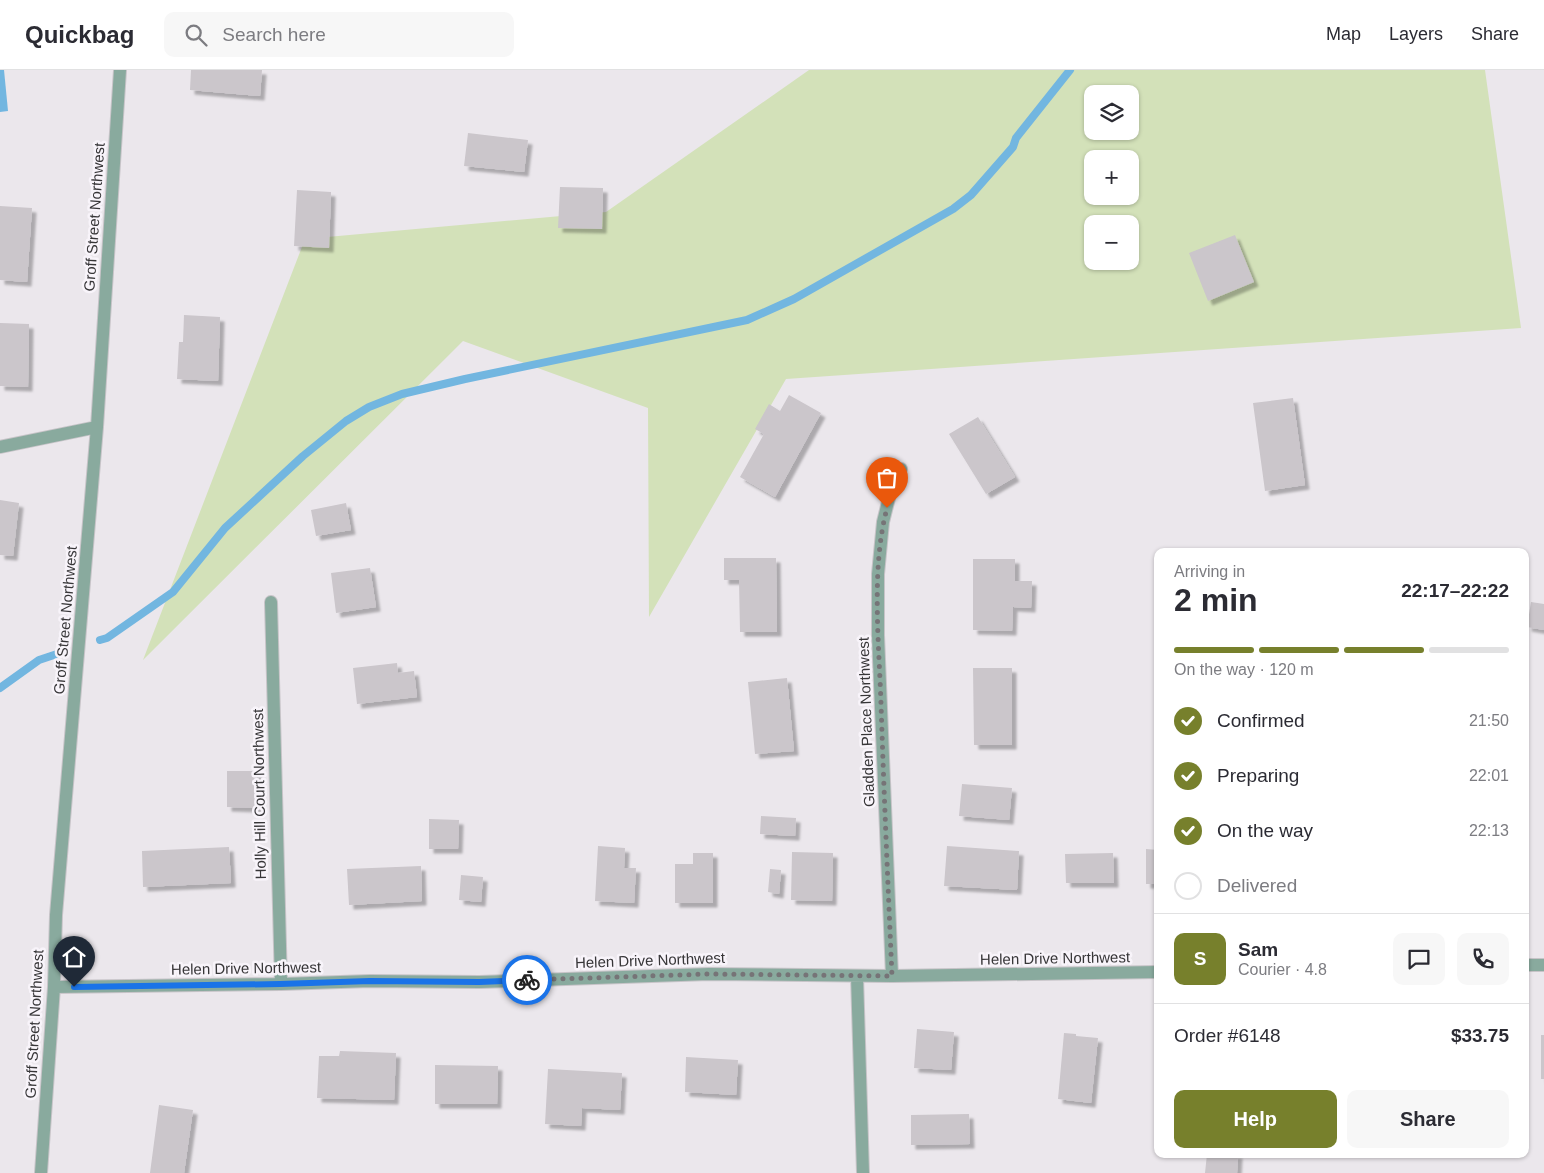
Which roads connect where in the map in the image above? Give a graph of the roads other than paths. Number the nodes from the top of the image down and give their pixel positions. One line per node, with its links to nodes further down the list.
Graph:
1 (120, 70): 2 (street, Groff Street Northwest)
2 (97, 427): 3 (street); 12 (street, Groff Street Northwest)
3 (0, 448)
4 (901, 469): 10 (street, Gladden Place Northwest)
5 (271, 602): 11 (street, Holly Hill Court Northwest)
6 (1529, 965): 7 (street)
7 (1544, 965)
8 (1154, 972): 10 (street, Helen Drive Northwest)
9 (857, 976): 10 (street, Helen Drive Northwest); 11 (street, Helen Drive Northwest); 14 (street)
10 (892, 976)
11 (280, 984): 12 (street, Helen Drive Northwest)
12 (54, 988): 13 (street, Groff Street Northwest)
13 (41, 1173)
14 (863, 1173)

